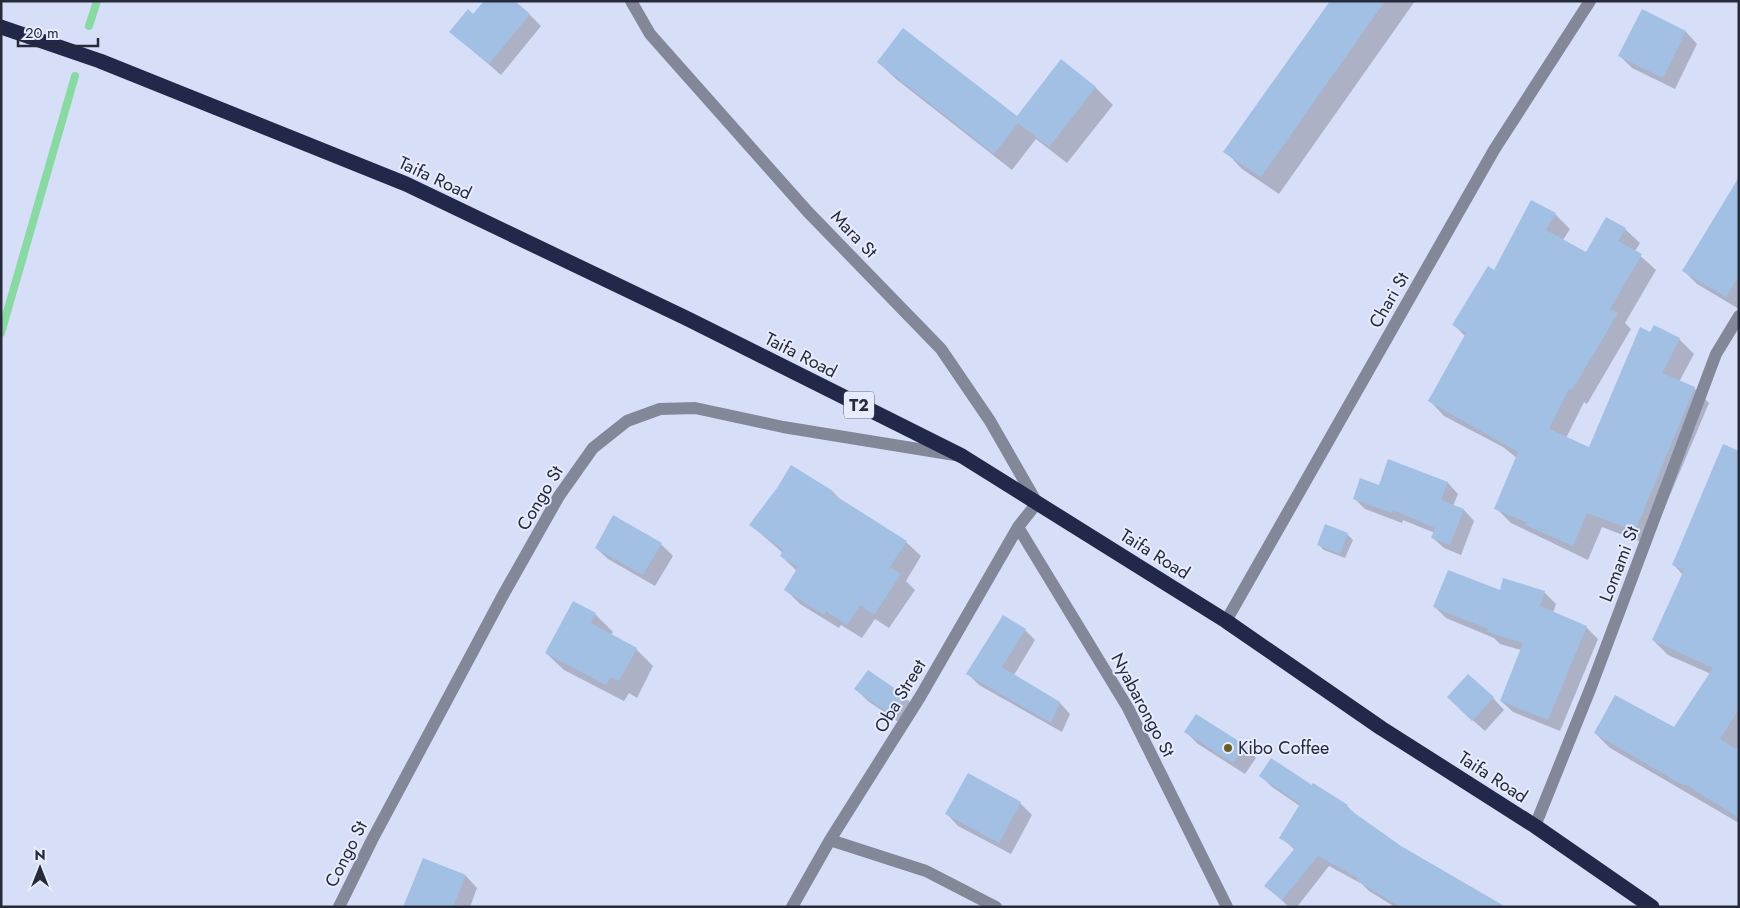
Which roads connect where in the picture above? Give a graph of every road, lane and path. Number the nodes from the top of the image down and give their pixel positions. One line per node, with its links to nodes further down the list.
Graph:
1 (631, 1): 6 (street, Mara St)
2 (1590, 1): 8 (street, Chari St)
3 (1, 27): 5 (highway, Taifa Road / T2)
4 (1739, 316): 9 (street, Lomami St)
5 (962, 456): 6 (highway, Taifa Road / T2); 12 (street, Congo St)
6 (1037, 503): 7 (street, Oba Street); 8 (highway, Taifa Road / T2)
7 (1018, 527): 10 (street, Oba Street); 15 (street, Nyabarongo St)
8 (1226, 621): 9 (highway, Taifa Road / T2)
9 (1535, 826): 11 (highway, Taifa Road / T2)
10 (830, 840): 13 (street, Oba Street); 14 (street)
11 (1645, 905)
12 (339, 907)
13 (792, 907)
14 (996, 907)
15 (1227, 907)

